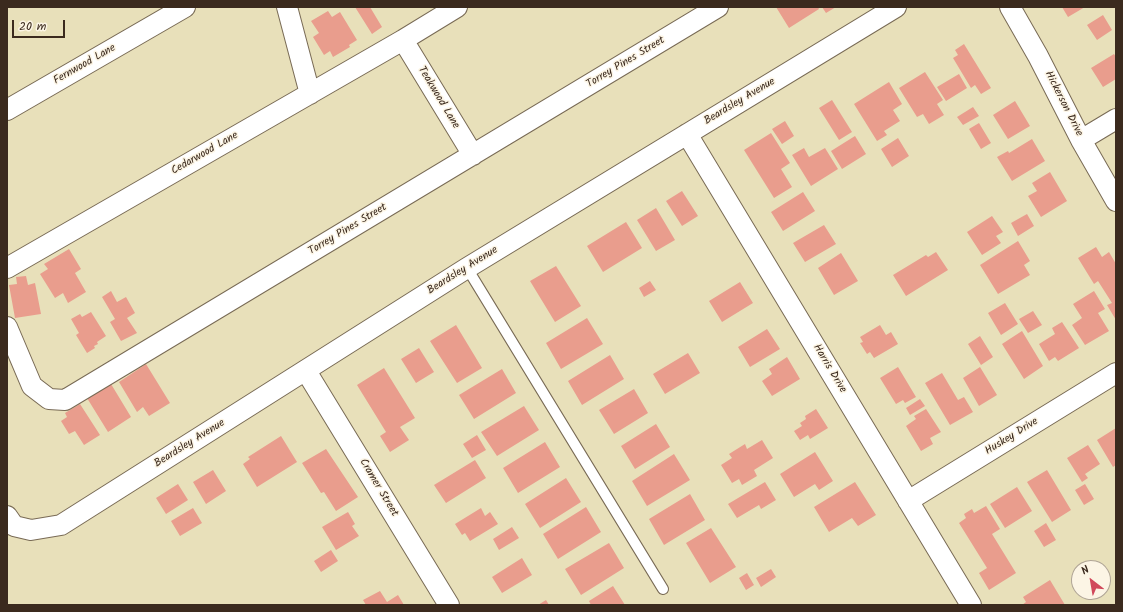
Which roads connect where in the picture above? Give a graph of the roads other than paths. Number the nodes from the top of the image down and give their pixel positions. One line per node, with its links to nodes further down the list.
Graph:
1 (185, 7): 9 (street, Fernwood Lane)
2 (287, 7): 8 (street)
3 (457, 7): 7 (street, Cedarwood Lane)
4 (718, 7): 13 (street, Torrey Pines Street)
5 (896, 7): 11 (street, Beardsley Avenue)
6 (1010, 7): 12 (street, Hickerson Drive)
7 (403, 40): 8 (street, Cedarwood Lane); 13 (street, Teakwood Lane)
8 (310, 94): 15 (street, Cedarwood Lane)
9 (7, 110)
10 (1116, 119): 12 (street)
11 (687, 134): 16 (street, Beardsley Avenue); 20 (street, Harris Drive)
12 (1081, 140): 14 (street, Hickerson Drive)
13 (473, 155): 17 (street, Torrey Pines Street)
14 (1116, 201)
15 (7, 268)
16 (466, 268): 18 (street, Beardsley Avenue); 22 (lane)
17 (7, 327)
18 (306, 371): 21 (street, Beardsley Avenue); 23 (street, Cramer Street)
19 (1116, 373): 20 (street, Huskey Drive)
20 (908, 501): 24 (street, Harris Drive)
21 (7, 516)
22 (663, 589)
23 (449, 605)
24 (971, 605)

